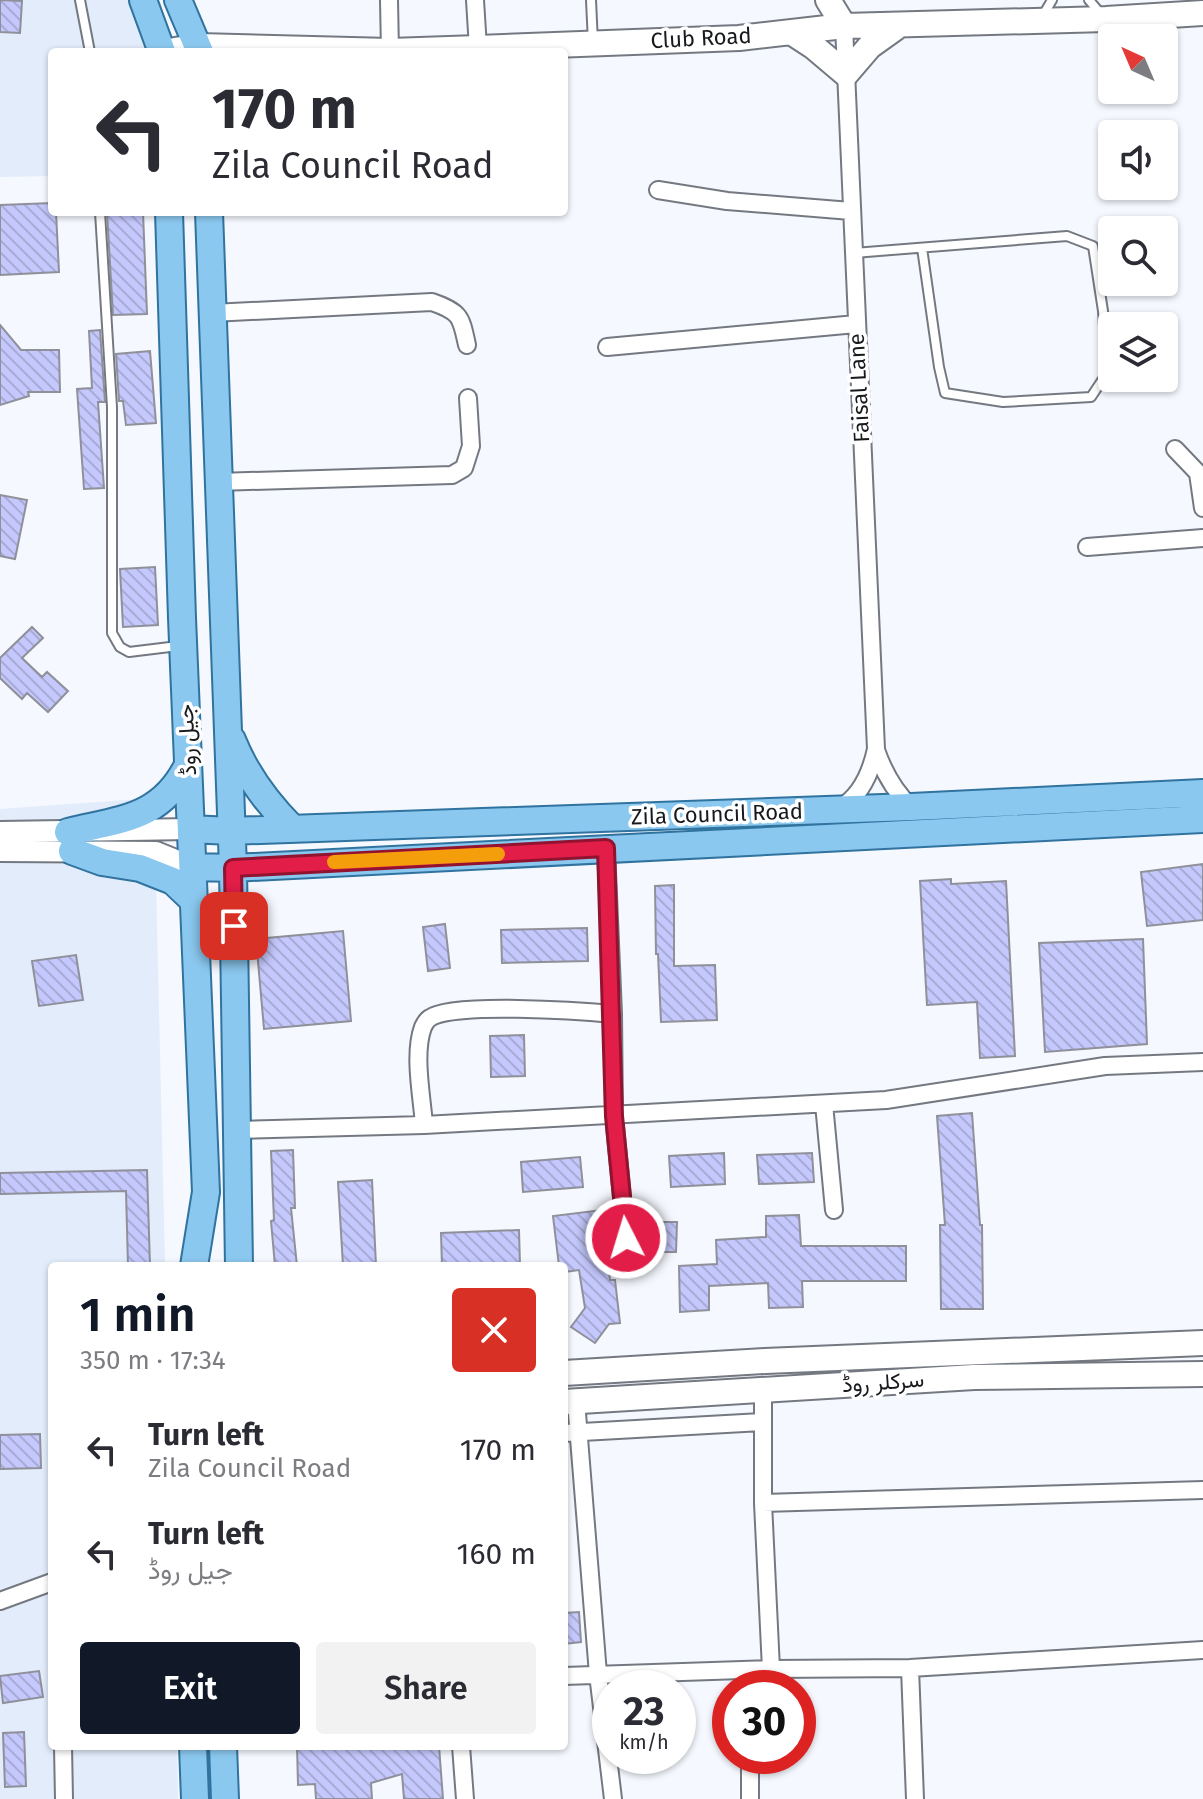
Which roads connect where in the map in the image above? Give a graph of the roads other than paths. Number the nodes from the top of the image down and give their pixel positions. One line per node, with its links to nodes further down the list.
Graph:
1 (80, 0): 18 (lane)
2 (143, 0): 19 (main road)
3 (178, 0): 20 (main road)
4 (389, 0): 21 (street)
5 (475, 0): 22 (street)
6 (591, 0): 17 (lane)
7 (828, 0): 15 (main road, Faisal Lane)
8 (849, 0): 15 (main road, Faisal Lane)
9 (1089, 0): 13 (lane)
10 (1154, 8): 12 (main road, Club Road); 13 (main road, Club Road)
11 (1046, 10): 13 (main road, Club Road); 14 (main road, Club Road)
12 (1203, 13)
13 (1106, 19)
14 (901, 25): 15 (main road, Club Road); 23 (main road)
15 (844, 26): 16 (main road, Club Road); 23 (street, Faisal Lane)
16 (791, 32): 17 (main road, Club Road); 23 (main road)
17 (593, 44): 22 (main road, Club Road)
18 (89, 48)
19 (161, 48)
20 (200, 48)
21 (390, 48)
22 (478, 48)
23 (846, 74): 25 (street, Faisal Lane)
24 (658, 190): 25 (street)
25 (851, 211): 30 (street, Faisal Lane)
26 (100, 216): 41 (lane)
27 (169, 216): 41 (main road, جیل روڈ)
28 (209, 216): 31 (main road, جیل روڈ)
29 (922, 248): 29 (lane); 30 (lane)
30 (853, 253): 32 (street, Faisal Lane)
31 (212, 313): 33 (street); 37 (main road, جیل روڈ)
32 (856, 324): 34 (street); 43 (street, Faisal Lane)
33 (467, 345)
34 (607, 347)
35 (468, 398): 37 (street)
36 (1175, 449): 38 (street)
37 (218, 482): 42 (main road, جیل روڈ)
38 (1203, 508)
39 (1203, 538): 40 (street)
40 (1087, 547)
41 (183, 646): 44 (main road, جیل روڈ)
42 (226, 726): 49 (main road); 51 (main road, جیل روڈ)
43 (876, 749): 46 (street, Faisal Lane); 47 (street, Faisal Lane)
44 (188, 765): 50 (main road, جیل روڈ); 53 (main road)
45 (1203, 793): 46 (main road, Zila Council Road)
46 (911, 807): 47 (main road, Zila Council Road)
47 (837, 810): 49 (main road, Zila Council Road)
48 (1203, 819): 54 (main road, Zila Council Road)
49 (292, 828): 51 (main road, Zila Council Road)
50 (191, 829): 51 (main road, Zila Council Road); 53 (street); 56 (main road, جیل روڈ)
51 (230, 831): 57 (main road, جیل روڈ)
52 (0, 832): 53 (street)
53 (70, 841): 55 (street); 56 (street); 58 (main road)
54 (606, 848): 57 (main road, Zila Council Road); 59 (street)
55 (0, 851)
56 (193, 867): 57 (main road, Zila Council Road); 58 (main road, جیل روڈ)
57 (233, 868): 64 (main road, جیل روڈ)
58 (194, 901): 66 (main road, جیل روڈ)
59 (613, 1014): 62 (street); 63 (street)
60 (1203, 1062): 61 (street)
61 (824, 1104): 62 (street); 65 (street)
62 (614, 1116): 63 (street); 70 (street)
63 (424, 1125): 64 (street)
64 (237, 1130): 69 (main road, جیل روڈ)
65 (834, 1210)
66 (203, 1215): 67 (main road, جیل روڈ); 68 (main road)
67 (195, 1262)
68 (211, 1262)
69 (239, 1262)
70 (629, 1268)
71 (1203, 1343): 72 (main road, سرکلر روڈ)
72 (568, 1373)
73 (1203, 1374): 74 (main road, سرکلر روڈ)
74 (763, 1390): 75 (main road, سرکلر روڈ); 76 (street)
75 (570, 1402): 77 (street)
76 (762, 1422): 77 (street); 79 (street)
77 (570, 1433): 85 (street)
78 (1203, 1490): 79 (street)
79 (763, 1503): 84 (street)
80 (48, 1583): 81 (street)
81 (0, 1601)
82 (1203, 1650): 83 (street)
83 (910, 1668): 84 (street); 101 (street)
84 (771, 1669): 86 (street)
85 (598, 1670)
86 (749, 1670)
87 (592, 1674): 88 (street)
88 (568, 1676)
89 (63, 1750): 95 (street)
90 (193, 1750): 96 (main road)
91 (223, 1750): 97 (main road)
92 (461, 1750): 98 (street)
93 (610, 1774): 99 (street)
94 (750, 1774): 100 (street)
95 (64, 1799)
96 (195, 1799)
97 (225, 1799)
98 (465, 1799)
99 (613, 1799)
100 (750, 1799)
101 (915, 1799)

